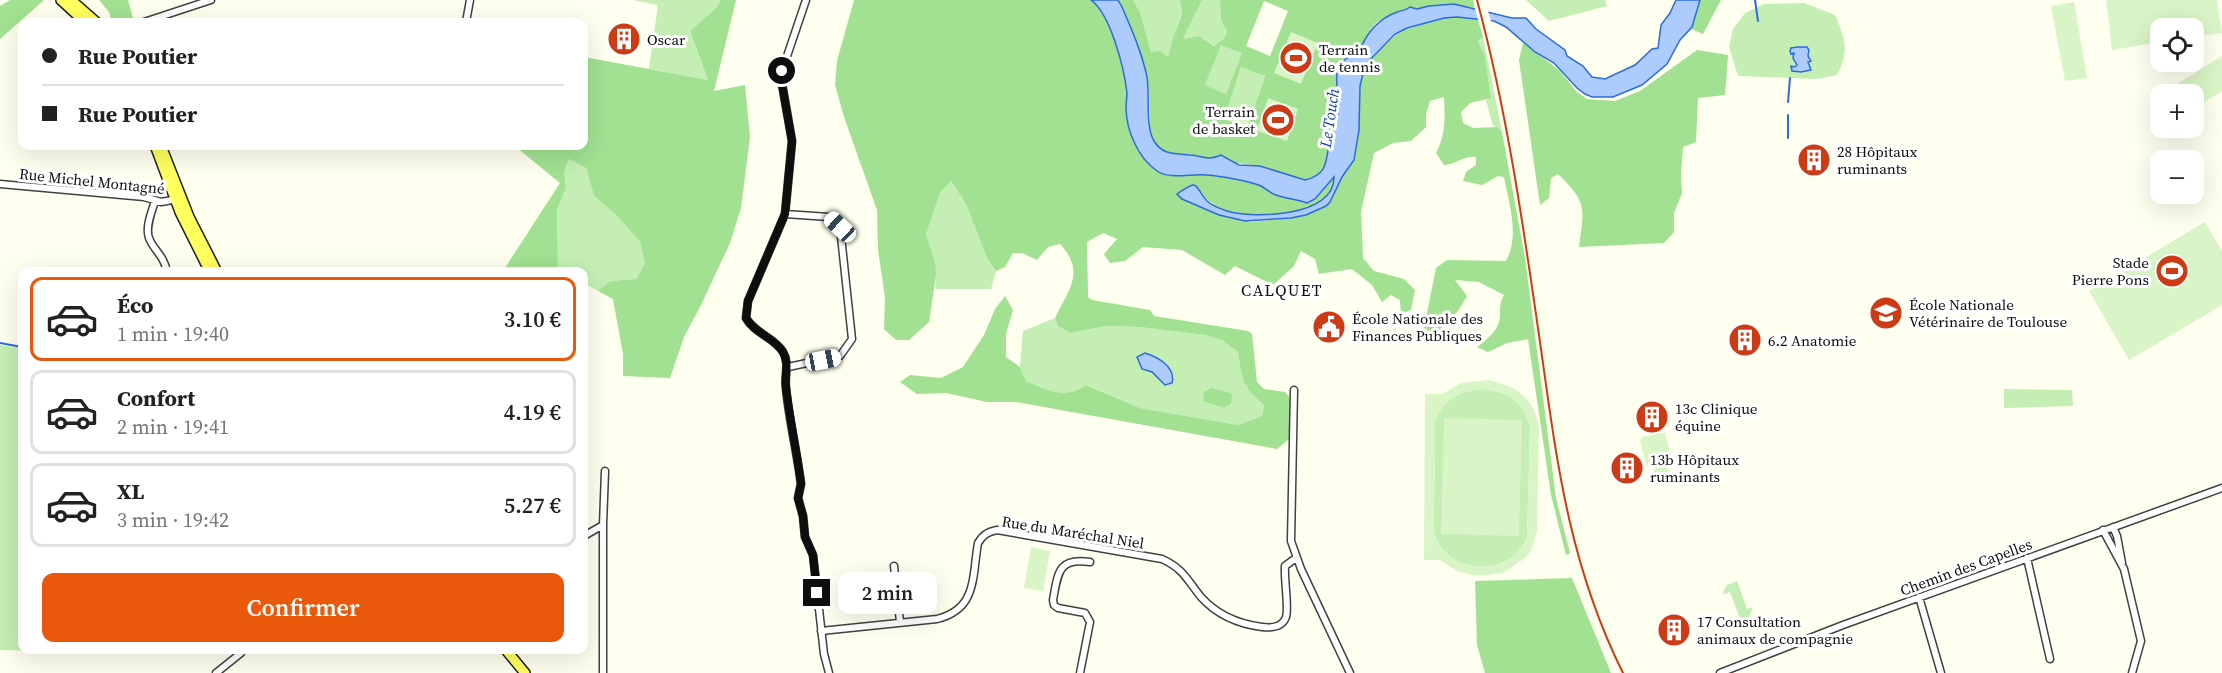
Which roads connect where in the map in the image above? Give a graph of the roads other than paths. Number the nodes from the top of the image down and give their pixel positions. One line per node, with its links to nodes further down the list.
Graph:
1 (61, 0): 6 (main road)
2 (71, 0): 7 (main road)
3 (211, 0): 8 (street)
4 (470, 0): 9 (street)
5 (806, 0): 15 (street)
6 (81, 18)
7 (91, 18)
8 (158, 18)
9 (467, 18)
10 (157, 150): 13 (main road)
11 (162, 150): 13 (main road)
12 (0, 184): 14 (street, Rue Michel Montagné)
13 (178, 199): 14 (street, Rue Michel Montagné); 17 (main road); 18 (main road)
14 (155, 201): 16 (street)
15 (785, 214): 19 (street); 19 (street)
16 (165, 267)
17 (208, 267)
18 (214, 267)
19 (788, 367): 35 (street)
20 (1294, 390): 27 (street)
21 (605, 471): 23 (street)
22 (2222, 488): 24 (street, Chemin des Capelles)
23 (603, 525): 26 (street); 41 (street)
24 (2113, 527): 25 (street, Chemin des Capelles); 31 (street)
25 (2103, 530): 28 (street, Chemin des Capelles); 31 (street); 32 (street)
26 (588, 534)
27 (1296, 558): 34 (street, Rue du Maréchal Niel); 44 (street)
28 (2027, 558): 33 (street, Chemin des Capelles); 38 (street)
29 (1090, 562): 43 (street)
30 (894, 566): 34 (street)
31 (2124, 569): 32 (street)
32 (2129, 588): 47 (street)
33 (1919, 597): 45 (street, Chemin des Capelles); 46 (street)
34 (900, 622): 35 (street, Rue du Maréchal Niel)
35 (821, 631): 42 (street)
36 (240, 654): 39 (street)
37 (509, 654): 40 (main road)
38 (2050, 659)
39 (216, 673)
40 (525, 673)
41 (603, 673)
42 (829, 673)
43 (1080, 673)
44 (1350, 673)
45 (1720, 673)
46 (1941, 673)
47 (2132, 673)

